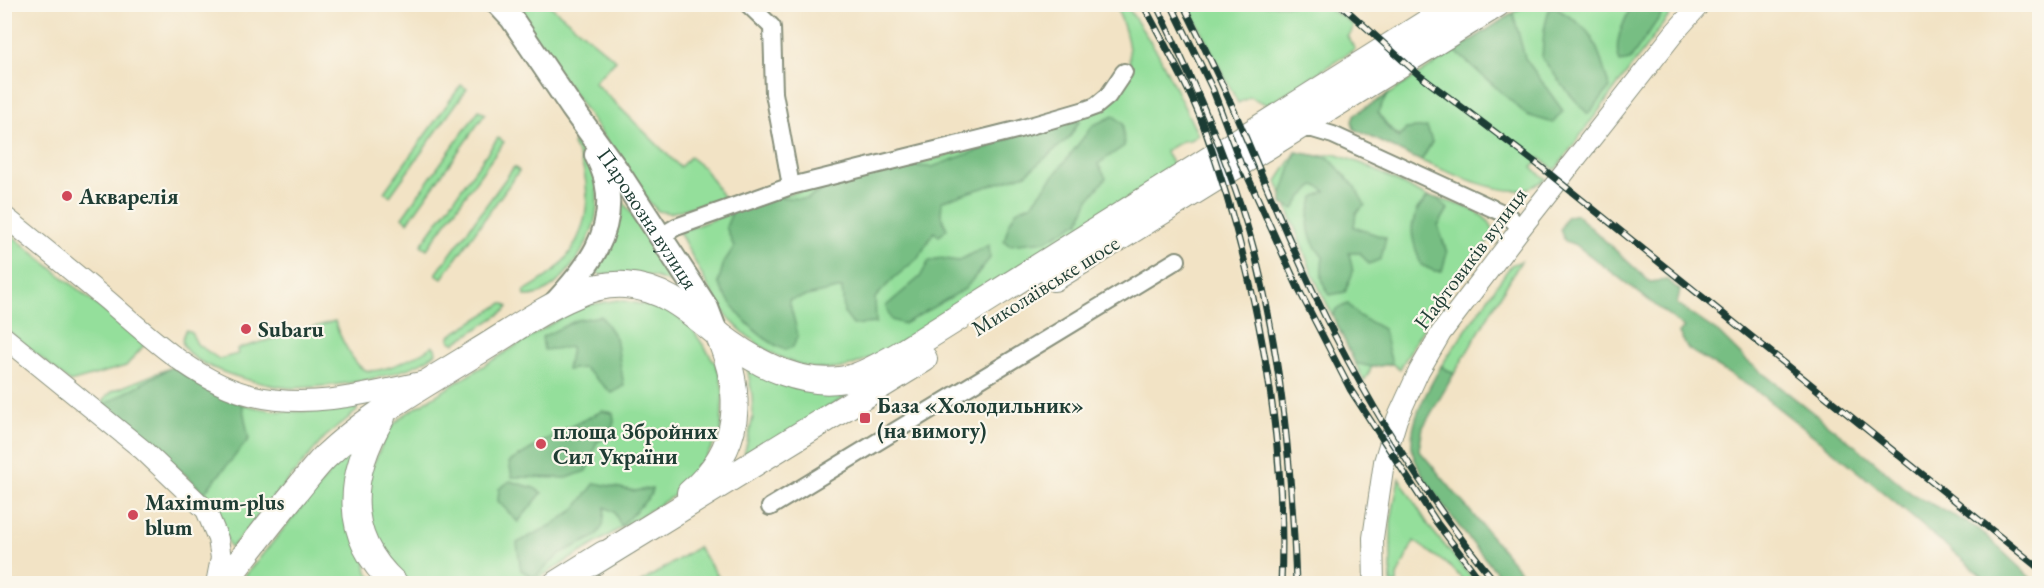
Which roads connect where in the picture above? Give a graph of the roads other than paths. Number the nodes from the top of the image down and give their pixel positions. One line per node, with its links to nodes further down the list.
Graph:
1 (498, 4): 9 (main road, Паровозна вулиця)
2 (748, 4): 11 (street)
3 (1457, 4): 17 (main road, Миколаївське шосе)
4 (1497, 4): 10 (main road, Миколаївське шосе)
5 (1689, 4): 7 (street)
6 (1700, 4): 7 (street, Нафтовиків вулиця)
7 (1675, 32): 13 (street, Нафтовиків вулиця)
8 (1124, 72): 11 (street)
9 (572, 108): 14 (main road, Паровозна вулиця); 16 (main road, Паровозна вулиця)
10 (1298, 129): 13 (street); 22 (main road, Миколаївське шосе)
11 (790, 186): 14 (street)
12 (4, 216): 19 (street)
13 (1521, 228): 27 (street, Нафтовиків вулиця)
14 (661, 236): 17 (main road, Паровозна вулиця)
15 (1177, 260): 21 (street)
16 (550, 307): 17 (main road); 19 (main road)
17 (717, 334): 22 (main road)
18 (4, 337): 23 (street)
19 (432, 379): 20 (main road)
20 (387, 409): 24 (main road); 25 (main road)
21 (770, 507)
22 (592, 563): 26 (main road)
23 (216, 584)
24 (223, 584)
25 (395, 584)
26 (556, 584)
27 (1374, 584)

